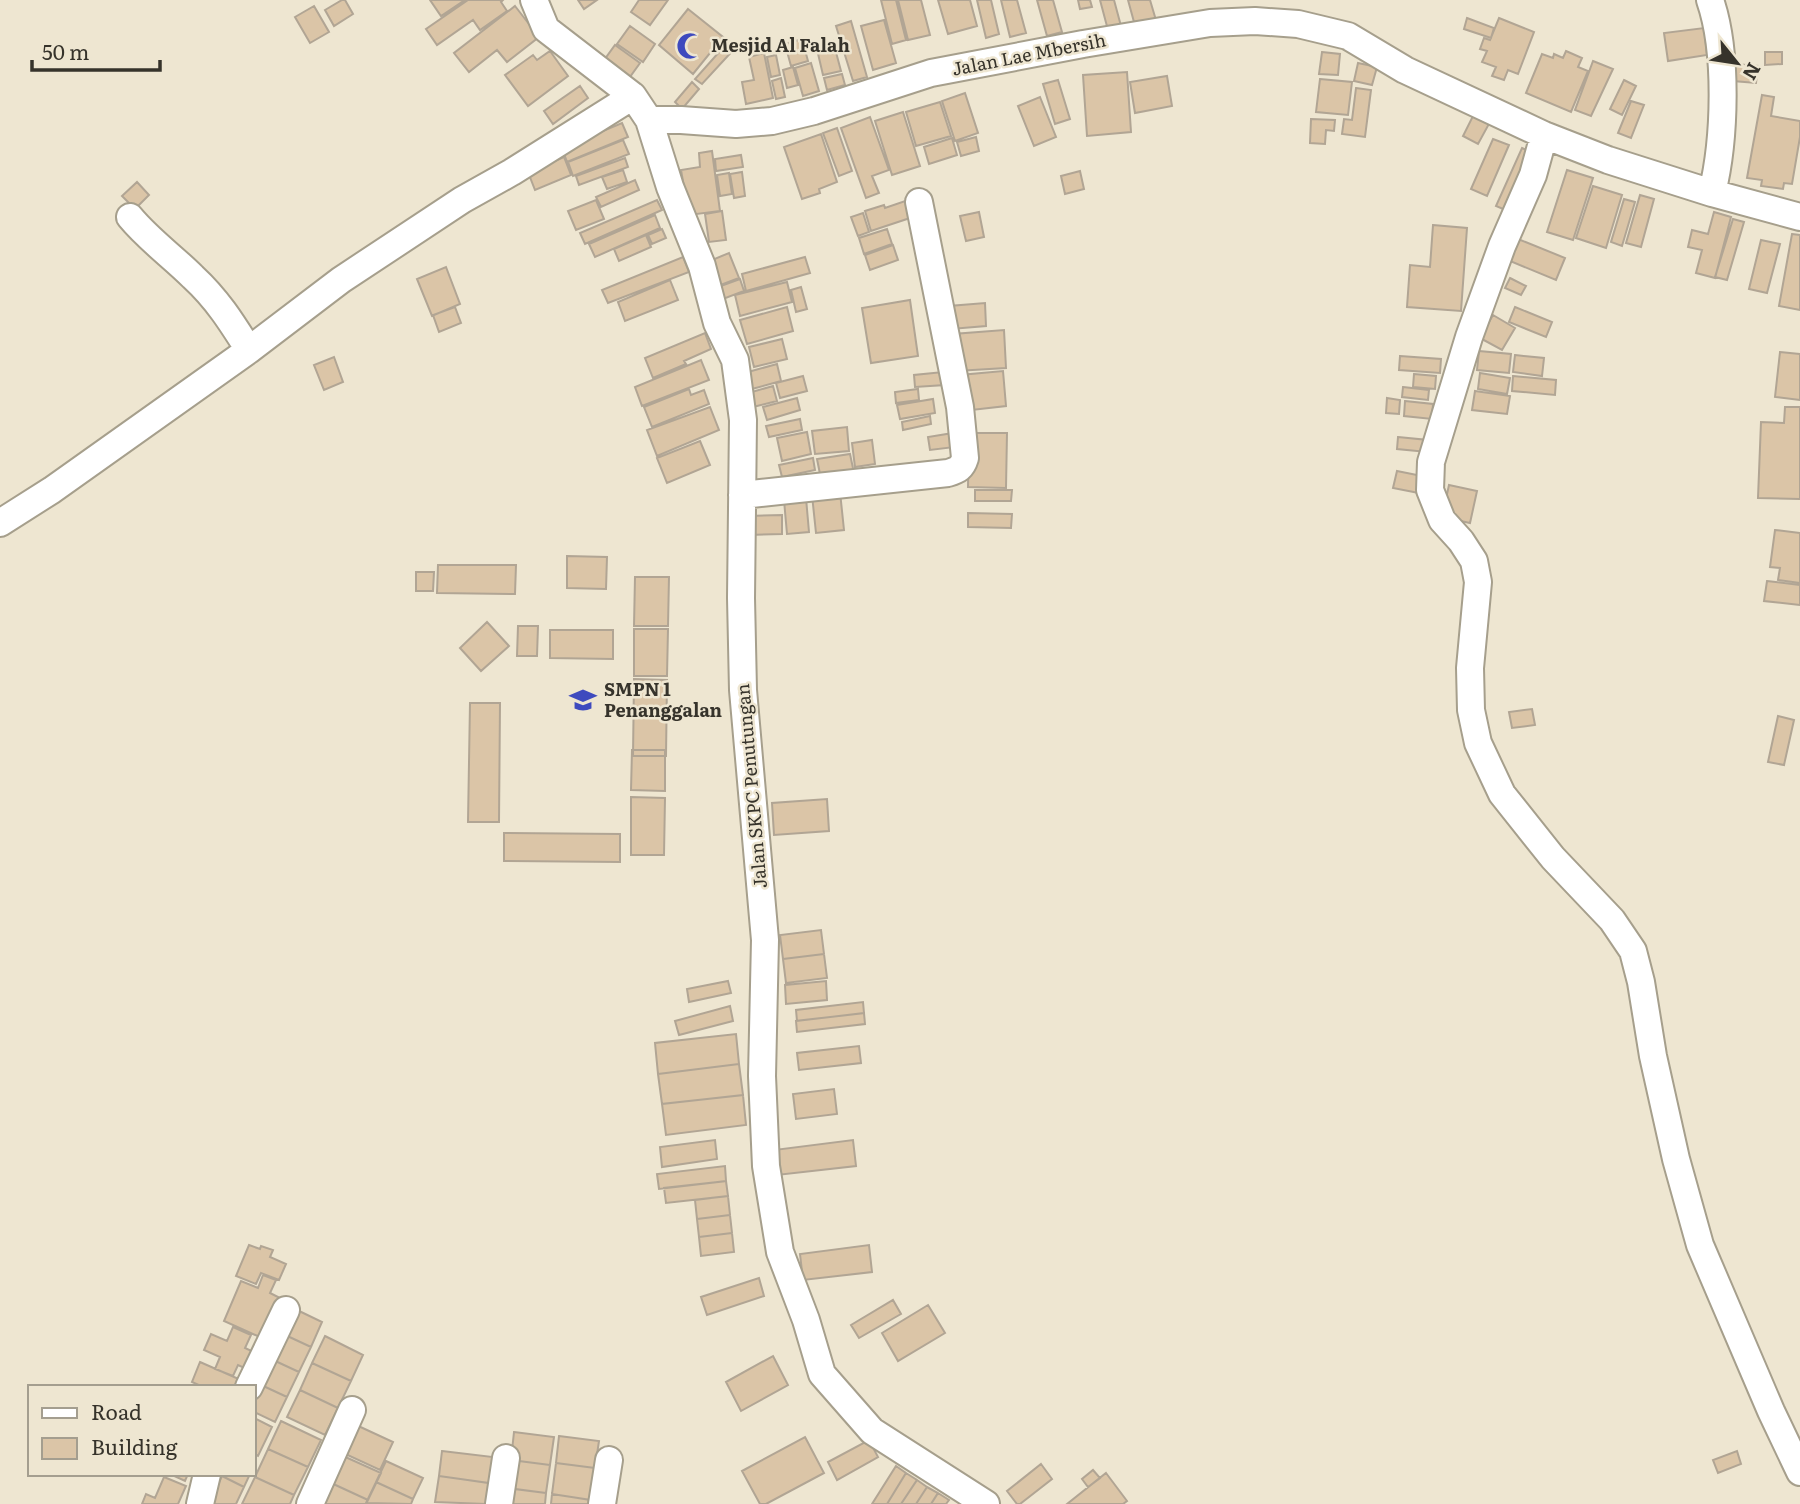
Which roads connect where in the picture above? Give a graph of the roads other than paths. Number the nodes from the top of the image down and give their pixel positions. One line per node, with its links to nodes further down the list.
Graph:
1 (534, 0): 3 (street, Jalan SKPC Penutungan)
2 (1710, 0): 6 (street)
3 (633, 96): 4 (street, Jalan SKPC Penutungan); 10 (street)
4 (649, 120): 5 (street, Jalan Lae Mbersih); 11 (street, Jalan SKPC Penutungan)
5 (1545, 135): 6 (street, Jalan Lae Mbersih); 18 (street)
6 (1712, 193): 9 (street, Jalan Lae Mbersih)
7 (919, 202): 11 (street)
8 (130, 217): 10 (street)
9 (1800, 217)
10 (249, 351): 12 (street)
11 (742, 495): 24 (street, Jalan SKPC Penutungan)
12 (0, 523)
13 (286, 1310): 14 (street)
14 (250, 1385)
15 (352, 1410): 21 (street)
16 (506, 1458): 22 (street)
17 (609, 1460): 23 (street)
18 (1800, 1472)
19 (207, 1476): 20 (street)
20 (200, 1504)
21 (310, 1504)
22 (499, 1504)
23 (602, 1504)
24 (986, 1504)

